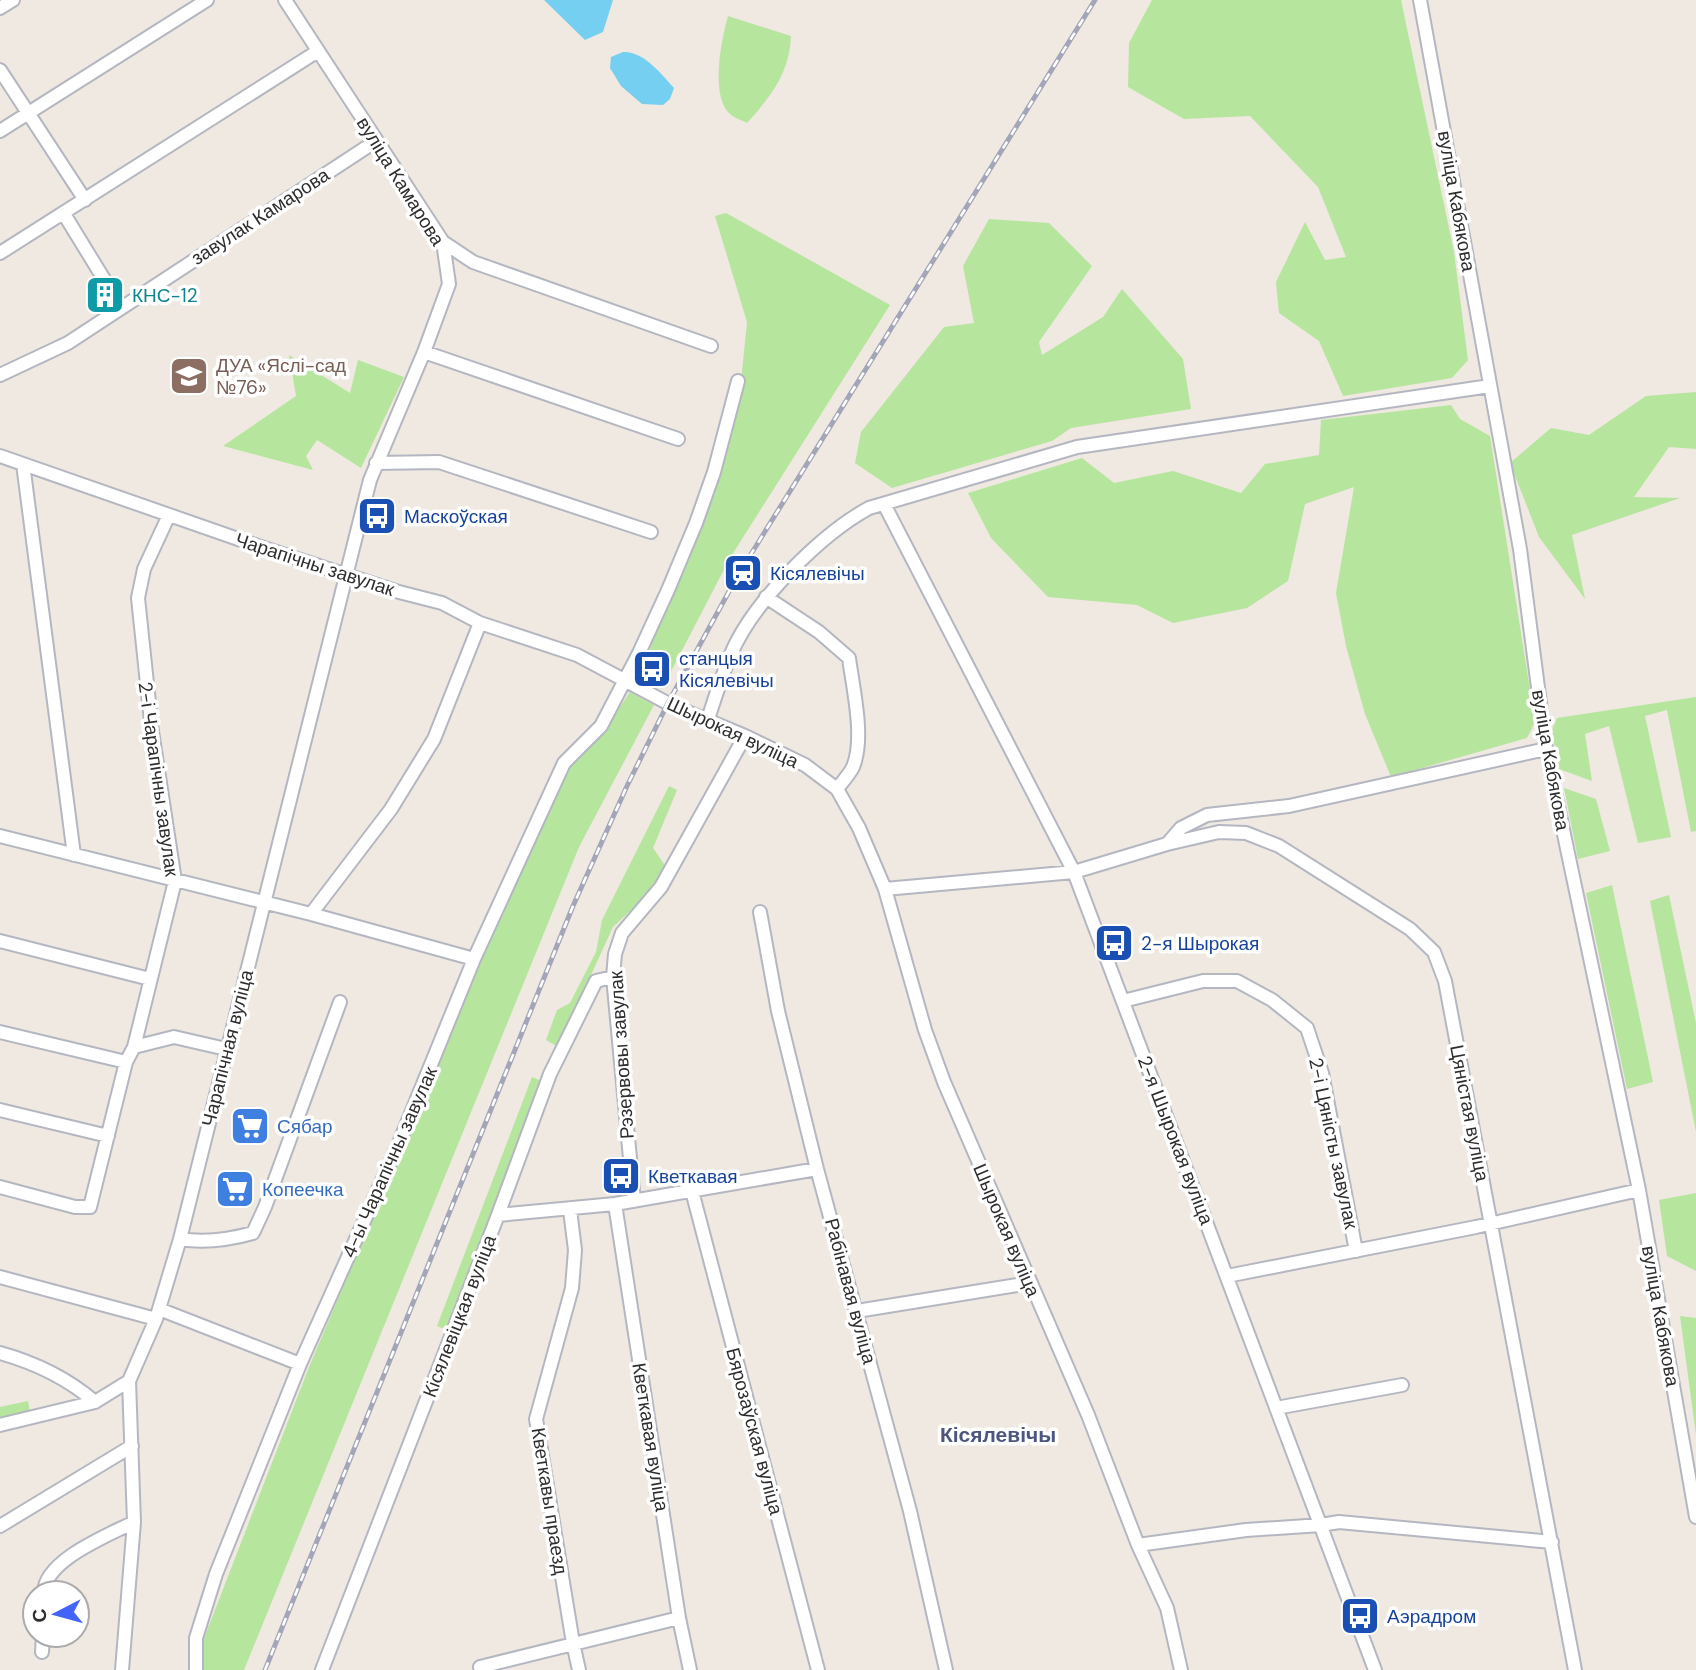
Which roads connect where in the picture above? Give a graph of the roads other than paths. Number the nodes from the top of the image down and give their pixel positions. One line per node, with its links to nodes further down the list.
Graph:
1 (12, 0): 5 (street)
2 (206, 0): 8 (street)
3 (285, 0): 6 (street, вуліца Камарова)
4 (1420, 0): 20 (street, вуліца Кабякова)
5 (0, 8)
6 (318, 51): 10 (street, вуліца Камарова); 11 (street)
7 (0, 70): 8 (street)
8 (28, 113): 9 (street); 11 (street)
9 (0, 131)
10 (376, 141): 13 (street, вуліца Камарова); 15 (street, завулак Камарова)
11 (85, 200): 12 (street)
12 (64, 214): 14 (street); 15 (street)
13 (443, 242): 16 (street); 17 (street, вуліца Камарова)
14 (0, 253)
15 (121, 307): 18 (street, завулак Камарова)
16 (711, 346)
17 (424, 352): 21 (street); 23 (street, вуліца Камарова)
18 (0, 375)
19 (738, 381): 31 (street, 4-ы Чарапічны завулак)
20 (1490, 386): 25 (street); 34 (street, вуліца Кабякова)
21 (678, 439)
22 (0, 456): 24 (street, Чарапічны завулак)
23 (376, 463): 27 (street); 28 (street, вуліца Камарова)
24 (23, 464): 26 (street, Чарапічны завулак); 38 (street)
25 (884, 504): 29 (street); 39 (street, 2-я Шырокая вуліца)
26 (169, 515): 28 (street, Чарапічны завулак); 40 (street, 2-і Чарапічны завулак)
27 (651, 532)
28 (346, 575): 30 (street, Чарапічны завулак); 42 (street, Чарапічная вуліца)
29 (766, 597): 32 (street); 35 (street)
30 (480, 623): 31 (street, Чарапічны завулак); 44 (street)
31 (626, 679): 32 (street, Шырокая вуліца); 46 (street, 4-ы Чарапічны завулак)
32 (708, 719): 33 (street, Шырокая вуліца)
33 (745, 736): 35 (street, Шырокая вуліца); 47 (street, Рэзервовы завулак)
34 (1546, 749): 37 (street); 59 (street, вуліца Кабякова)
35 (837, 789): 41 (street, Шырокая вуліца)
36 (0, 836): 38 (street)
37 (1167, 844): 39 (street, Цяністая вуліца); 65 (street, Цяністая вуліца)
38 (74, 855): 40 (street)
39 (1074, 872): 41 (street, Цяністая вуліца); 49 (street, 2-я Шырокая вуліца)
40 (175, 880): 42 (street); 48 (street, 2-і Чарапічны завулак)
41 (885, 889): 70 (street, Шырокая вуліца)
42 (264, 903): 44 (street); 53 (street, Чарапічная вуліца)
43 (760, 912): 57 (street, Рабінавая вуліца)
44 (311, 914): 46 (street)
45 (0, 941): 48 (street)
46 (474, 959): 74 (street, 4-ы Чарапічны завулак)
47 (614, 977): 61 (street, Рэзервовы завулак); 64 (street, Кісялевіцкая вуліца)
48 (150, 979): 52 (street, 2-і Чарапічны завулак)
49 (1123, 1001): 67 (street, 2-і Цяністы завулак); 68 (street, 2-я Шырокая вуліца)
50 (340, 1002): 66 (street)
51 (0, 1032): 54 (street)
52 (134, 1047): 53 (street); 54 (street, 2-і Чарапічны завулак)
53 (226, 1049): 66 (street, Чарапічная вуліца)
54 (126, 1062): 56 (street, 2-і Чарапічны завулак)
55 (0, 1110): 56 (street)
56 (108, 1136): 58 (street, 2-і Чарапічны завулак)
57 (817, 1169): 60 (street); 71 (street, Рабінавая вуліца)
58 (0, 1187)
59 (1639, 1190): 65 (street); 81 (street, вуліца Кабякова)
60 (692, 1191): 61 (street); 98 (street, Бярозаўская вуліца)
61 (634, 1201): 62 (street)
62 (615, 1204): 63 (street); 88 (street, Кветкавая вуліца)
63 (570, 1210): 64 (street); 89 (street, Кветкавы праезд)
64 (498, 1214): 94 (street, Кісялевіцкая вуліца)
65 (1490, 1224): 67 (street); 85 (street, Цяністая вуліца)
66 (180, 1239): 72 (street, Чарапічная вуліца)
67 (1356, 1251): 68 (street)
68 (1227, 1276): 78 (street, 2-я Шырокая вуліца)
69 (0, 1278): 72 (street)
70 (1030, 1283): 71 (street); 86 (street, Шырокая вуліца)
71 (857, 1311): 99 (street, Рабінавая вуліца)
72 (157, 1314): 74 (street); 75 (street, Чарапічная вуліца)
73 (0, 1353): 77 (street)
74 (300, 1363): 93 (street, 4-ы Чарапічны завулак)
75 (129, 1381): 77 (street); 80 (street, Чарапічная вуліца)
76 (1402, 1385): 78 (street)
77 (95, 1402): 79 (street)
78 (1276, 1408): 84 (street, 2-я Шырокая вуліца)
79 (0, 1425)
80 (132, 1446): 82 (street, Чарапічная вуліца); 83 (street)
81 (1696, 1517)
82 (134, 1522): 87 (street); 92 (street, Чарапічная вуліца)
83 (0, 1525)
84 (1321, 1525): 85 (street); 86 (street); 101 (street, 2-я Шырокая вуліца)
85 (1552, 1542): 102 (street, Цяністая вуліца)
86 (1138, 1545): 100 (street, Шырокая вуліца)
87 (49, 1579)
88 (679, 1618): 89 (street); 97 (street, Кветкавая вуліца)
89 (573, 1643): 95 (street); 96 (street, Кветкавы праезд)
90 (42, 1649): 91 (street)
91 (42, 1652)
92 (122, 1670)
93 (196, 1670)
94 (322, 1670)
95 (481, 1670)
96 (579, 1670)
97 (690, 1670)
98 (818, 1670)
99 (946, 1670)
100 (1181, 1670)
101 (1375, 1670)
102 (1575, 1670)

